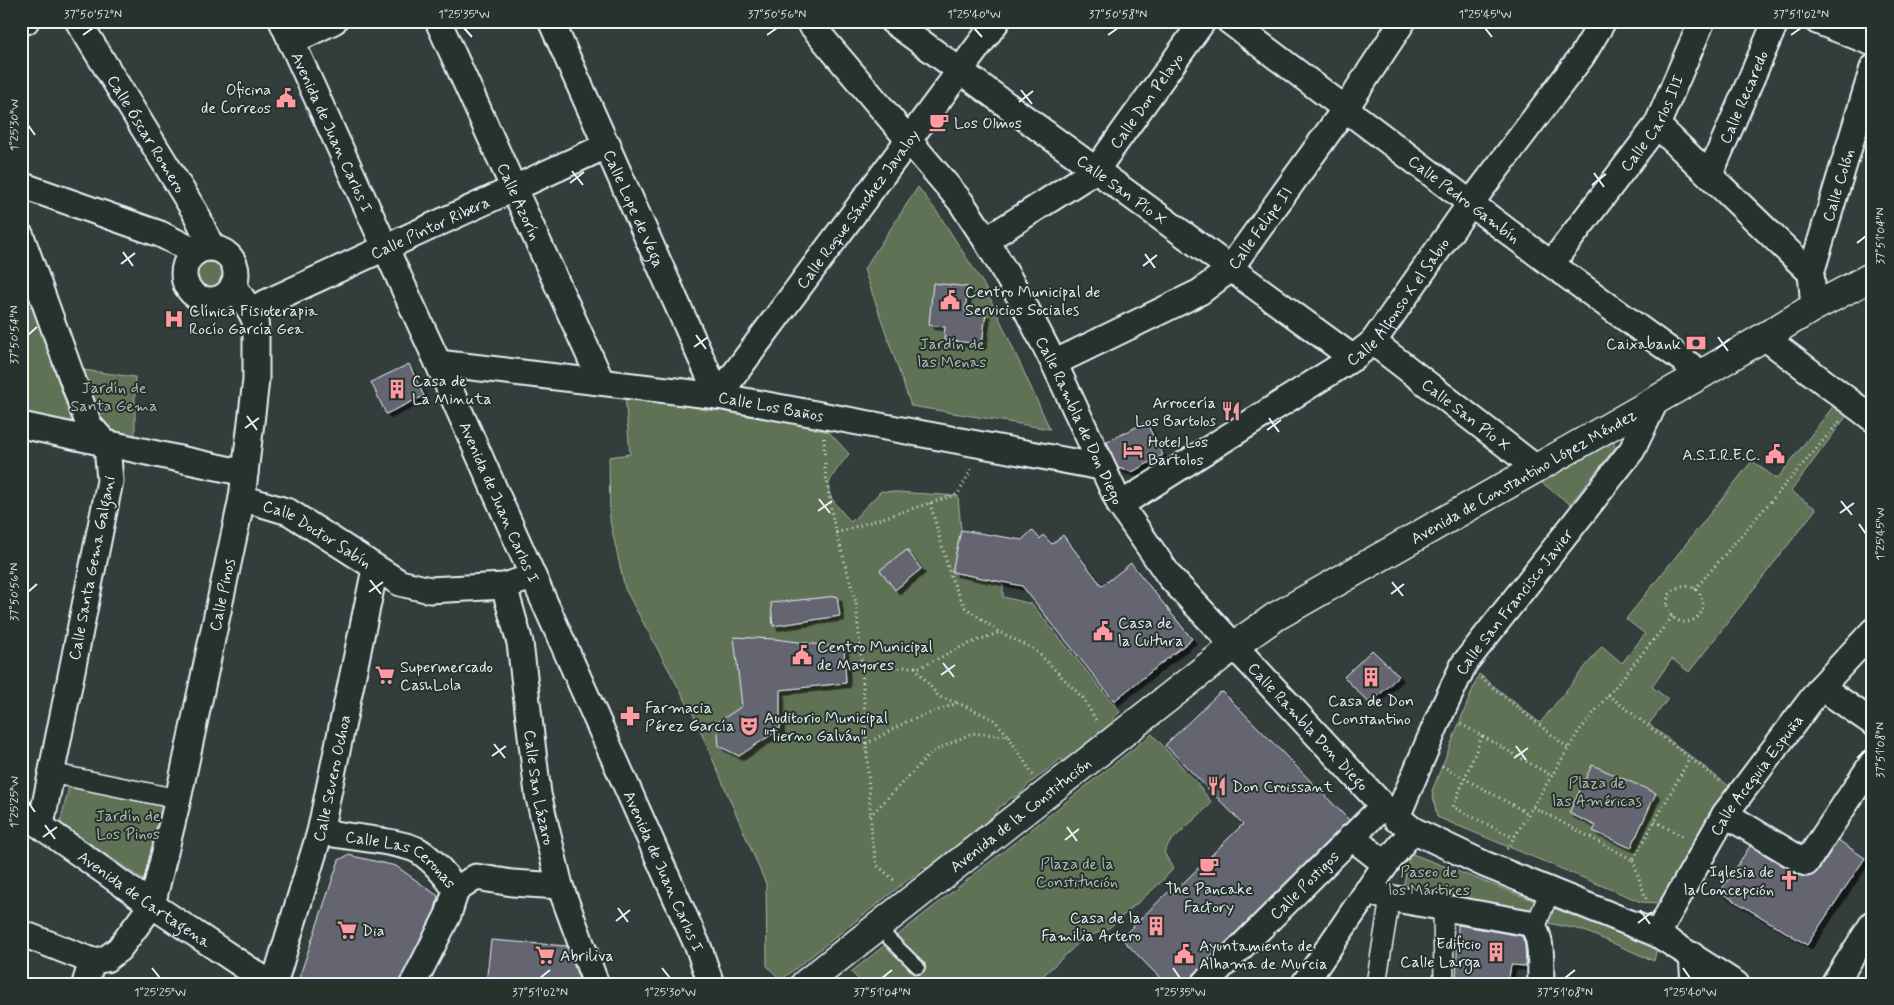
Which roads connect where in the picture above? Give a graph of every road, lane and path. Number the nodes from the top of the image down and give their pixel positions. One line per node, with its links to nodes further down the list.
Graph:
1 (26, 21): 16 (street)
2 (78, 21): 33 (street, Calle Óscar Romero)
3 (334, 21): 17 (street)
4 (438, 21): 28 (street, Calle Azorín)
5 (551, 21): 24 (street, Calle Lope de Vega)
6 (808, 21): 23 (street, Calle Rambla de Don Diego)
7 (892, 21): 20 (street, Calle San Pío X)
8 (997, 21): 20 (street, Calle Roque Sánchez Javaloy)
9 (1203, 21): 25 (street, Calle Don Pelayo)
10 (1229, 21): 21 (street, Calle Pedro Gambín)
11 (1403, 21): 21 (street, Calle Felipe II)
12 (1603, 21): 29 (street, Calle Alfonso X el Sabio)
13 (1702, 21): 22 (street, Calle Carlos III)
14 (1776, 21): 26 (street, Calle Recaredo)
15 (1817, 21): 18 (street)
16 (21, 23)
17 (286, 32): 31 (street, Avenida de Juan Carlos I)
18 (1873, 43)
19 (1873, 68): 36 (street, Calle Colón)
20 (960, 71): 23 (street, Calle Roque Sánchez Javaloy); 25 (street, Calle San Pío X)
21 (1345, 109): 29 (street, Calle Pedro Gambín); 35 (street, Calle Felipe II)
22 (1657, 124): 26 (street); 34 (street, Calle Carlos III)
23 (909, 142): 30 (street, Calle Rambla de Don Diego); 48 (street, Calle Roque Sánchez Javaloy)
24 (608, 146): 28 (street, Calle Pintor Ribera); 48 (street, Calle Lope de Vega)
25 (1096, 170): 30 (street, Calle Don Pelayo); 35 (street, Calle San Pío X)
26 (1710, 174): 36 (street)
27 (21, 185): 33 (street)
28 (513, 190): 31 (street, Calle Pintor Ribera); 47 (street, Calle Azorín)
29 (1470, 204): 34 (street, Calle Pedro Gambín); 42 (street, Calle Alfonso X el Sabio)
30 (986, 240): 45 (street, Calle Rambla de Don Diego)
31 (385, 247): 40 (street, Calle Pintor Ribera); 44 (street, Avenida de Juan Carlos I)
32 (22, 248): 53 (street)
33 (204, 250): 38 (street); 38 (street)
34 (1551, 264): 46 (street, Calle Pedro Gambín)
35 (1229, 270): 43 (street, Calle San Pío X); 45 (street, Calle Felipe II)
36 (1811, 272): 39 (street)
37 (1873, 276): 39 (main road, Avenida de Constantino López Méndez)
38 (233, 285): 40 (street, Calle Pinos)
39 (1814, 307): 41 (main road, Avenida de Constantino López Méndez)
40 (250, 310): 57 (street, Calle Pinos)
41 (1763, 336): 46 (main road, Avenida de Constantino López Méndez); 50 (street)
42 (1373, 342): 43 (street, Calle Alfonso X el Sabio); 56 (street, Calle San Pío X)
43 (1353, 358): 60 (street, Calle Alfonso X el Sabio)
44 (438, 363): 47 (street, Calle Los Baños); 63 (street, Avenida de Juan Carlos I)
45 (1054, 363): 55 (street, Calle Rambla de Don Diego)
46 (1702, 374): 49 (main road, Avenida de Constantino López Méndez)
47 (601, 381): 48 (street, Calle Los Baños)
48 (718, 396): 51 (street, Calle Los Baños)
49 (1656, 400): 56 (main road, Avenida de Constantino López Méndez); 70 (street, Calle San Francisco Javier)
50 (1863, 412): 65 (path)
51 (824, 416): 54 (street, Calle Los Baños); 61 (path)
52 (21, 425): 53 (street)
53 (107, 445): 57 (street); 86 (street, Calle Santa Gema Galgani)
54 (984, 445): 55 (street, Calle Los Baños); 59 (path)
55 (1101, 467): 60 (street, Calle Rambla de Don Diego)
56 (1536, 468): 69 (main road, Avenida de Constantino López Méndez)
57 (245, 473): 58 (street, Calle Pinos)
58 (242, 498): 62 (street, Calle Doctor Sabín); 90 (street, Calle Pinos)
59 (930, 503): 61 (path); 68 (path)
60 (1120, 505): 69 (street, Calle Rambla de Don Diego)
61 (836, 533): 72 (path)
62 (375, 569): 64 (street, Calle Doctor Sabín); 98 (street, Calle Severo Ochoa)
63 (534, 576): 64 (street, Calle Doctor Sabín); 124 (street, Avenida de Juan Carlos I)
64 (504, 586): 105 (street, Calle San Lázaro)
65 (1695, 589): 66 (path); 66 (path)
66 (1673, 616): 74 (path)
67 (1873, 631): 73 (street, Calle Acequia Espuña)
68 (1000, 632): 71 (path); 81 (path)
69 (1235, 645): 81 (main road, Avenida de la Constitución); 96 (street, Calle Rambla Don Diego)
70 (1464, 664): 76 (street, Calle San Francisco Javier); 82 (path)
71 (915, 666): 72 (path); 75 (path)
72 (862, 667): 80 (path)
73 (1821, 687): 77 (street); 91 (street, Calle Acequia Espuña)
74 (1608, 695): 82 (path); 84 (path)
75 (958, 703): 78 (path); 80 (path)
76 (1441, 713): 79 (path); 83 (street, Calle San Francisco Javier)
77 (1873, 723)
78 (1008, 736): 89 (path); 94 (path)
79 (1482, 736): 87 (path); 88 (path)
80 (866, 744): 94 (path)
81 (1109, 745): 89 (main road, Avenida de la Constitución)
82 (1568, 748): 87 (path)
83 (1423, 755): 88 (path); 96 (street, Calle San Francisco Javier)
84 (1690, 758): 91 (path); 97 (path)
85 (1873, 762): 91 (street)
86 (51, 773): 90 (street); 95 (street, Calle Santa Gema Galgani)
87 (1552, 776): 92 (path)
88 (1465, 778): 93 (path); 100 (path)
89 (1047, 793): 109 (main road, Avenida de la Constitución)
90 (178, 799): 110 (street, Calle Pinos)
91 (1732, 805): 101 (street, Calle Acequia Espuña)
92 (1533, 807): 93 (path); 102 (path)
93 (1529, 814): 100 (path)
94 (870, 816): 109 (path)
95 (31, 818): 110 (street, Avenida de Cartagena)
96 (1397, 818): 99 (street, Calle Postigos); 103 (street); 104 (street)
97 (1655, 821): 101 (path); 102 (path)
98 (320, 832): 106 (street, Calle Las Ceronas); 120 (street, Calle Severo Ochoa)
99 (1351, 837): 103 (street); 126 (street, Calle Postigos)
100 (1514, 838): 104 (path)
101 (1704, 850): 116 (street, Calle Acequia Espuña)
102 (1633, 860): 116 (path)
103 (1386, 864): 108 (street)
104 (1496, 869): 107 (street)
105 (560, 886): 106 (street, Calle Las Ceronas); 123 (street, Calle San Lázaro)
106 (456, 890): 122 (street)
107 (1550, 890): 114 (street); 116 (street)
108 (1378, 895): 111 (street); 127 (street); 128 (street)
109 (916, 896): 113 (main road, Avenida de la Constitución)
110 (152, 905): 119 (street); 120 (street, Avenida de Cartagena)
111 (1442, 908): 114 (street); 129 (street)
112 (1873, 923): 132 (street)
113 (877, 927): 118 (lane); 125 (main road, Avenida de la Constitución)
114 (1535, 928): 130 (street)
115 (21, 933): 119 (street)
116 (1657, 934): 117 (street)
117 (1692, 955): 121 (street); 131 (street)
118 (918, 967)
119 (89, 973)
120 (265, 982)
121 (1733, 983)
122 (413, 984)
123 (596, 984)
124 (711, 984)
125 (805, 984)
126 (1204, 984)
127 (1304, 984)
128 (1376, 984)
129 (1444, 984)
130 (1541, 984)
131 (1694, 984)
132 (1834, 984)

